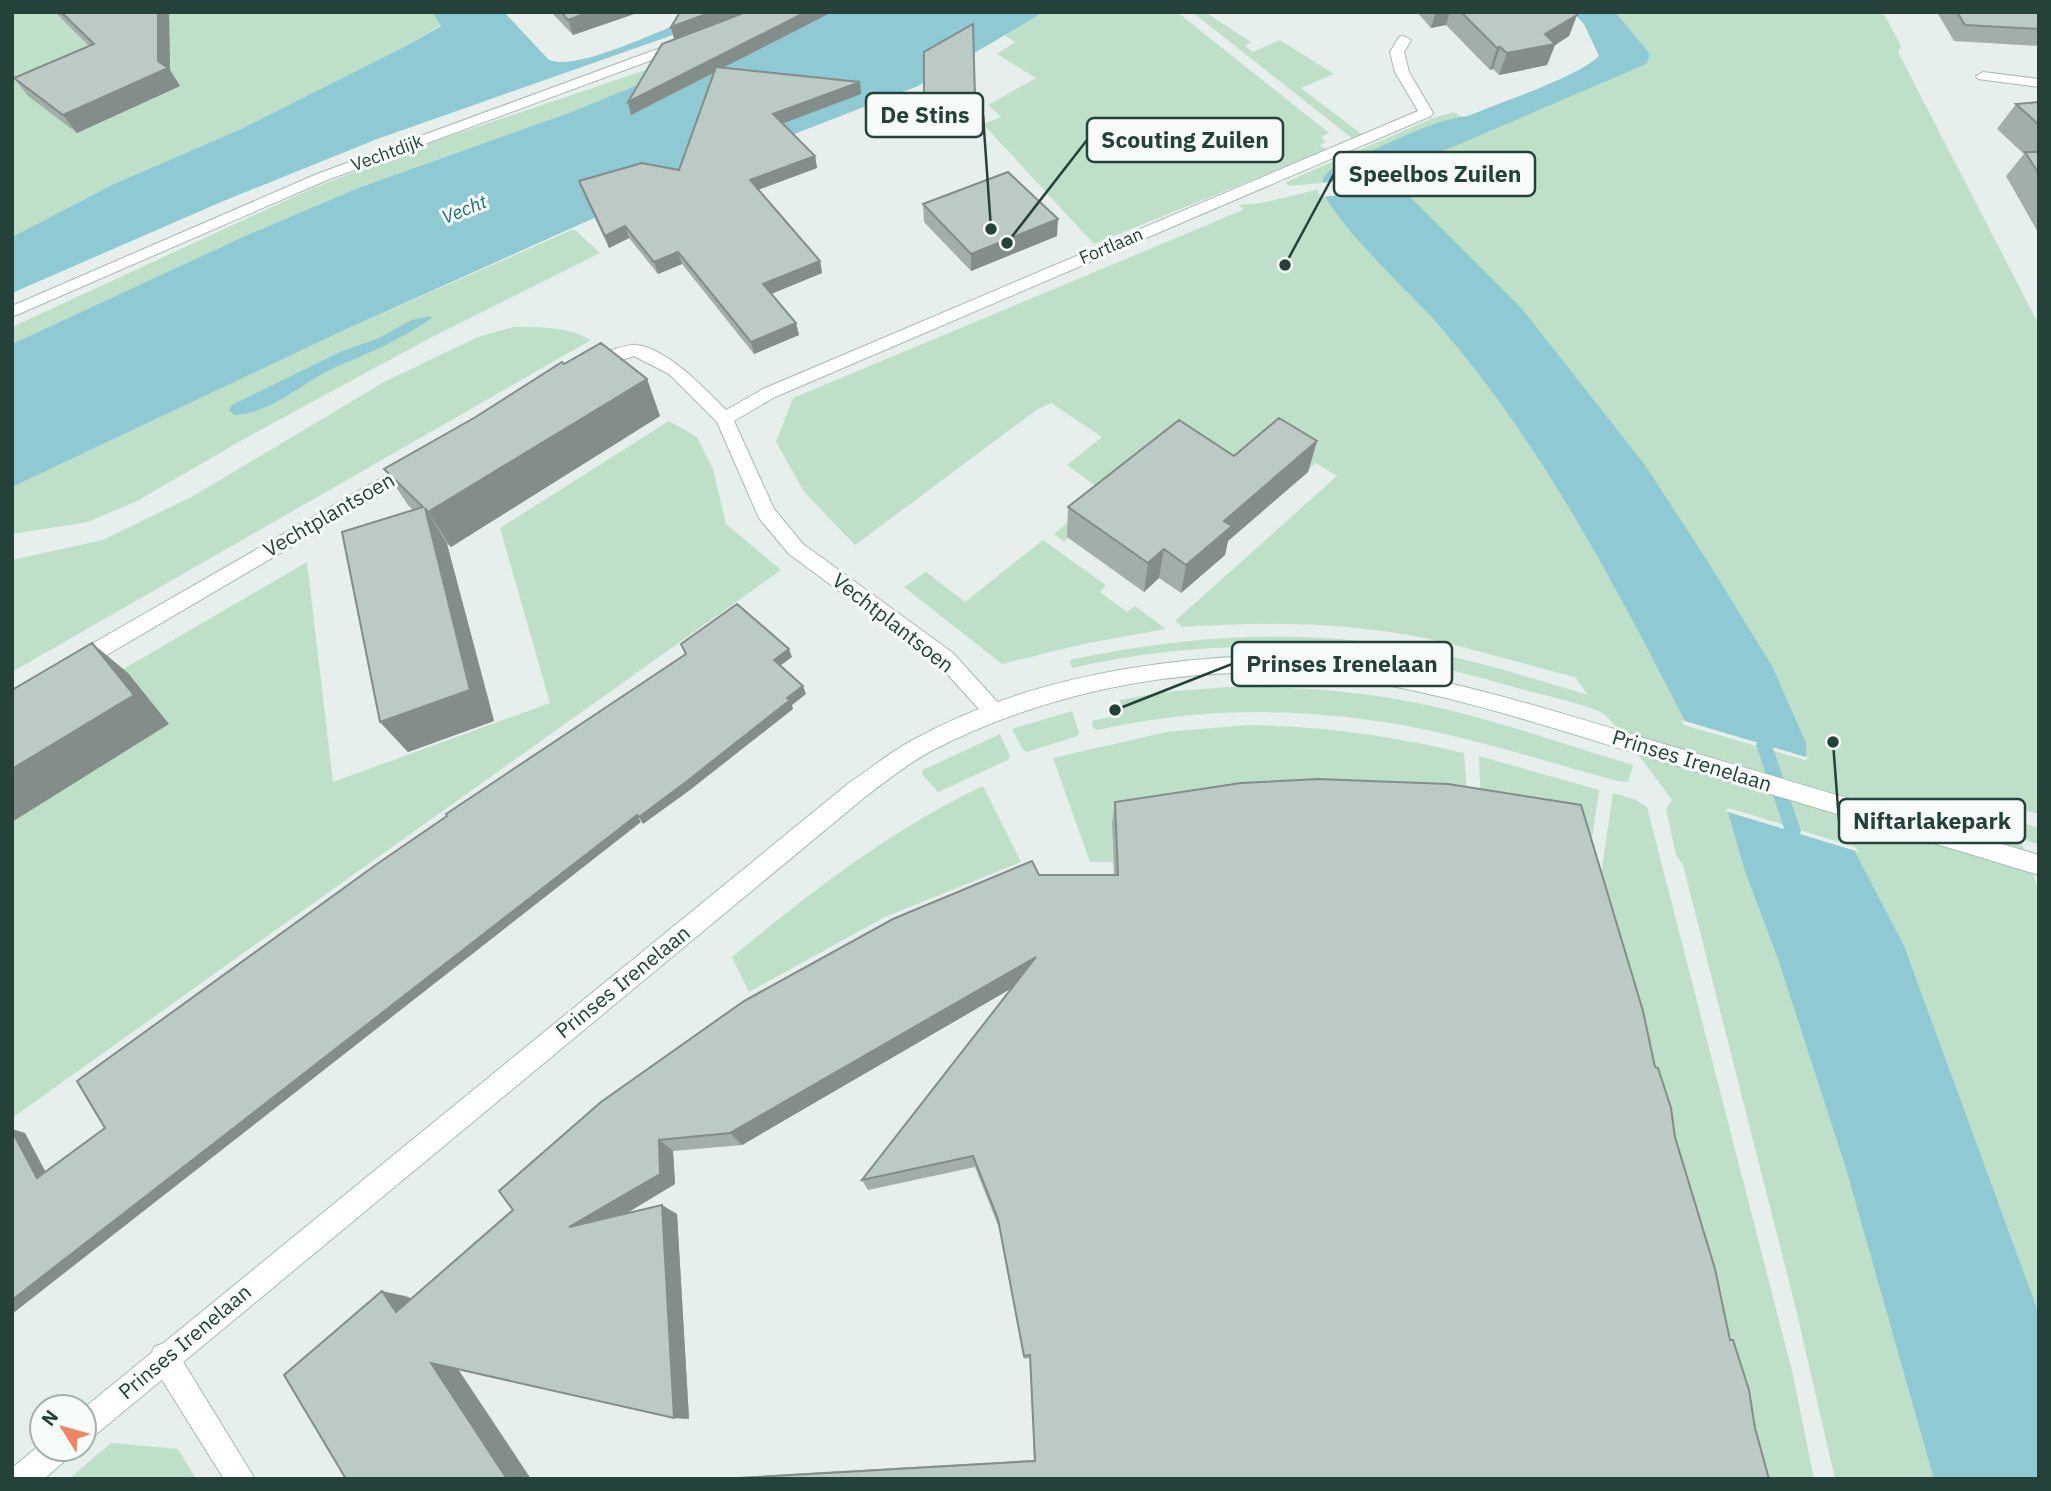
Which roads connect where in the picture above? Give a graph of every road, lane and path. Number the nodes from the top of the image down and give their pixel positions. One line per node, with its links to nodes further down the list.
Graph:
1 (701, 37): 5 (street, Vechtdijk)
2 (1404, 40): 7 (street, Fortlaan)
3 (1983, 76): 4 (street)
4 (2039, 83)
5 (12, 312)
6 (569, 376): 7 (street, Vechtplantsoen)
7 (724, 419): 10 (street, Vechtplantsoen)
8 (429, 457): 9 (street, Vechtplantsoen)
9 (60, 673)
10 (994, 712): 11 (street, Prinses Irenelaan); 12 (street, Prinses Irenelaan)
11 (2039, 865)
12 (164, 1357): 13 (street, Prinses Irenelaan); 16 (street)
13 (98, 1414)
14 (41, 1463): 15 (street)
15 (22, 1479)
16 (241, 1479)

